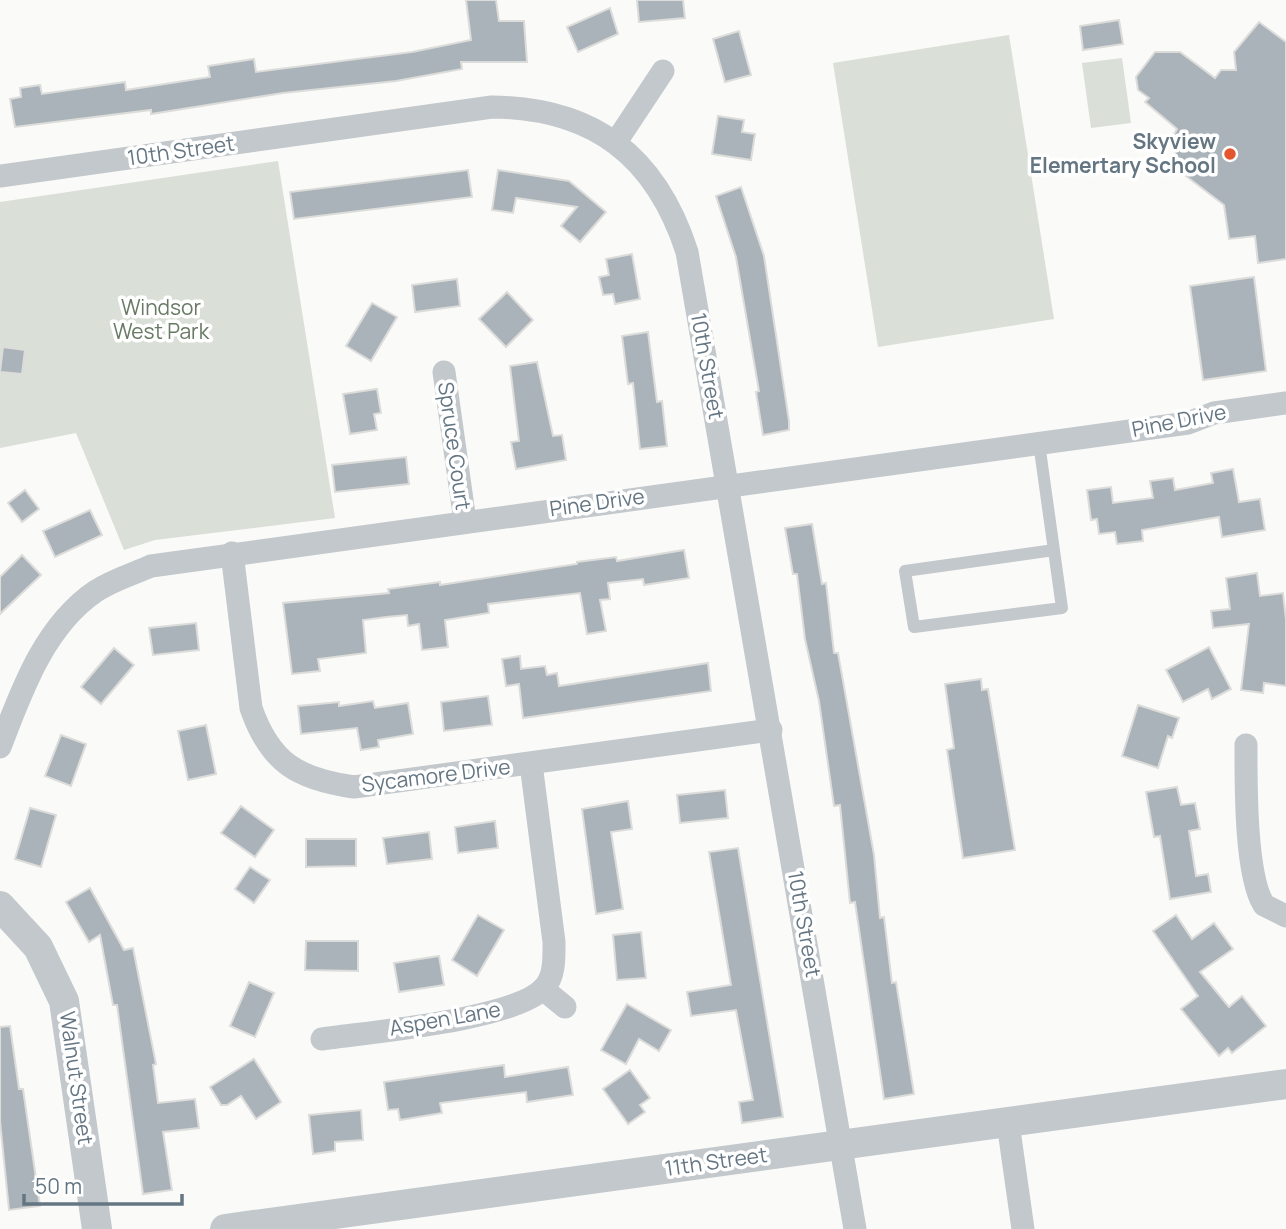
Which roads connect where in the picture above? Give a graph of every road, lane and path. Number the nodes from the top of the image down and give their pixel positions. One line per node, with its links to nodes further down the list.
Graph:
1 (663, 71): 2 (street)
2 (615, 142): 3 (street, 10th Street); 7 (street, 10th Street)
3 (0, 176)
4 (444, 372): 8 (street, Spruce Court)
5 (1286, 403): 6 (street, Pine Drive)
6 (1040, 443): 7 (street, Pine Drive); 9 (lane)
7 (728, 485): 8 (street, Pine Drive); 11 (street, 10th Street)
8 (465, 521): 10 (street, Pine Drive)
9 (1054, 550): 9 (lane)
10 (232, 553): 13 (street, Pine Drive); 14 (street, Sycamore Drive)
11 (771, 730): 14 (street, Sycamore Drive); 22 (street, 10th Street)
12 (1246, 746): 16 (street)
13 (0, 747)
14 (531, 764): 17 (street)
15 (0, 906): 23 (street, Walnut Street)
16 (1286, 916)
17 (543, 989): 18 (street); 19 (street, Aspen Lane)
18 (565, 1007)
19 (322, 1039)
20 (1286, 1084): 21 (street, 11th Street)
21 (1008, 1123): 22 (street, 11th Street); 26 (street)
22 (843, 1145): 24 (street, 11th Street); 25 (street, 10th Street)
23 (97, 1229)
24 (225, 1229)
25 (855, 1229)
26 (1023, 1229)

